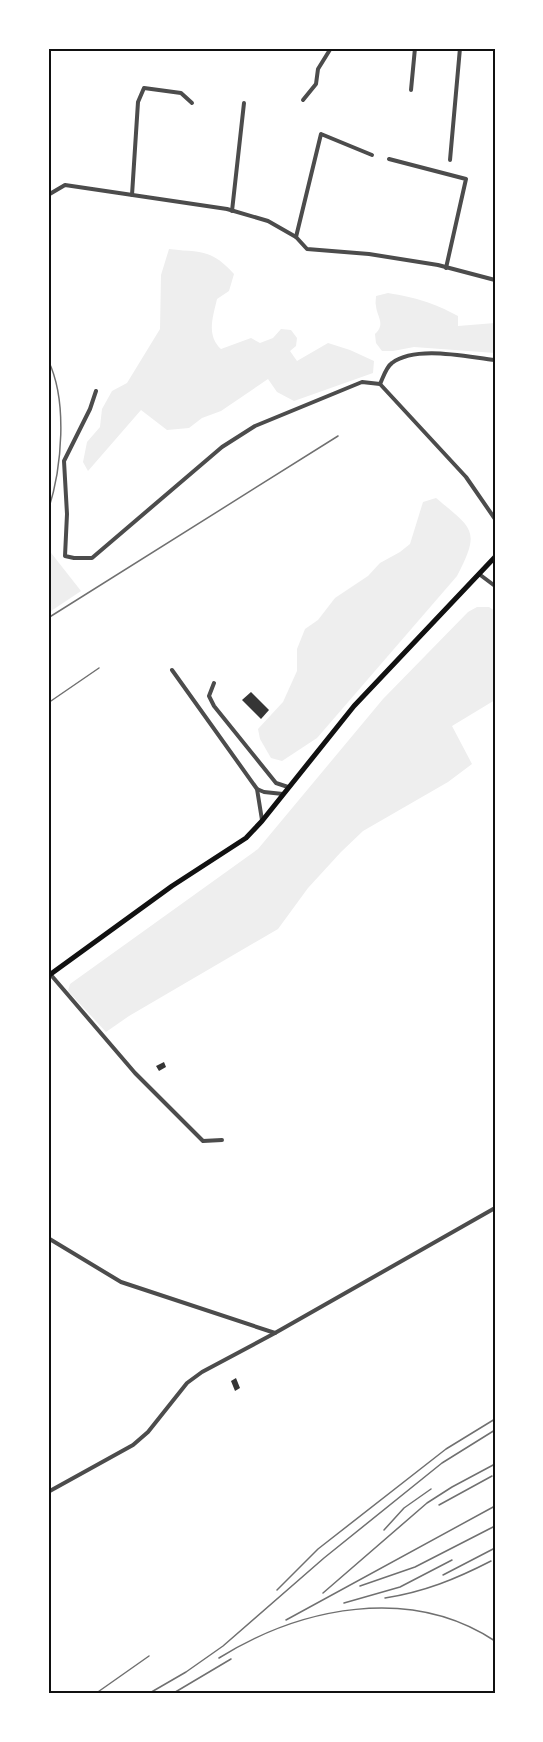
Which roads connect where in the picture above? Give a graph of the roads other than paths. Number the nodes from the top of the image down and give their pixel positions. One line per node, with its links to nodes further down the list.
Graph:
1 (331, 48): 5 (street)
2 (415, 48): 4 (street)
3 (460, 48): 10 (street)
4 (411, 90)
5 (303, 99)
6 (192, 103): 12 (street)
7 (244, 103): 13 (street)
8 (372, 155): 14 (street)
9 (388, 159): 15 (street)
10 (450, 159)
11 (48, 195): 12 (street)
12 (132, 195): 13 (street)
13 (232, 211): 14 (street)
14 (296, 237): 15 (street)
15 (446, 268): 16 (street)
16 (495, 280)
17 (495, 360): 18 (street)
18 (380, 384): 19 (street); 20 (street)
19 (96, 391)
20 (495, 519)
21 (495, 557): 22 (main road)
22 (479, 574): 23 (street); 26 (main road)
23 (495, 586)
24 (172, 670): 27 (street)
25 (214, 683): 26 (street)
26 (288, 787): 28 (main road)
27 (257, 789): 28 (street); 29 (street)
28 (283, 794): 29 (main road)
29 (262, 821): 30 (main road)
30 (49, 975): 31 (street)
31 (222, 1140)
32 (495, 1208): 34 (street)
33 (48, 1238): 34 (street)
34 (275, 1334): 35 (street)
35 (48, 1492)

